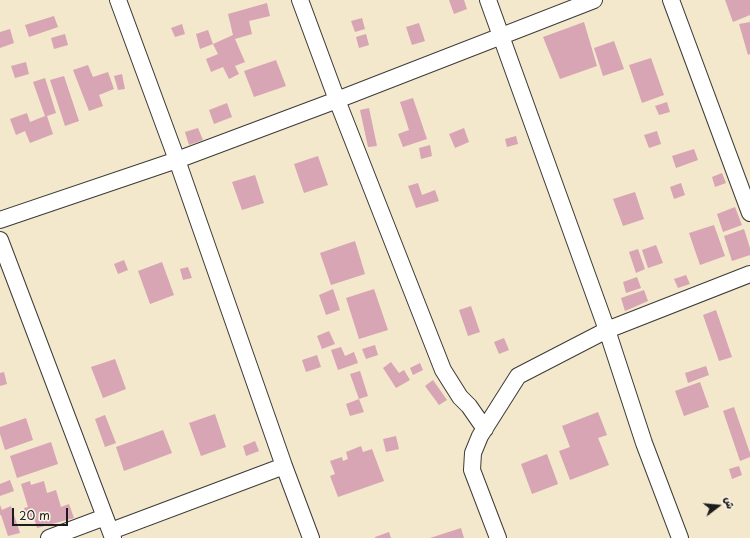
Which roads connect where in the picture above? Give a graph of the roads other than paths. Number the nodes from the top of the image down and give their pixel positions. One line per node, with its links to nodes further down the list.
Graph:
1 (118, 0): 8 (street)
2 (300, 0): 7 (street)
3 (488, 0): 6 (street)
4 (594, 0): 6 (street)
5 (671, 0): 9 (street)
6 (500, 36): 7 (street); 13 (street)
7 (337, 100): 8 (street); 14 (street)
8 (176, 160): 10 (street); 15 (street)
9 (750, 213)
10 (0, 220)
11 (0, 240): 16 (street)
12 (750, 274): 13 (street)
13 (607, 330): 14 (street); 20 (street)
14 (485, 429): 19 (street)
15 (284, 466): 16 (street); 18 (street)
16 (110, 528): 17 (street)
17 (49, 538)
18 (312, 538)
19 (498, 538)
20 (680, 538)

